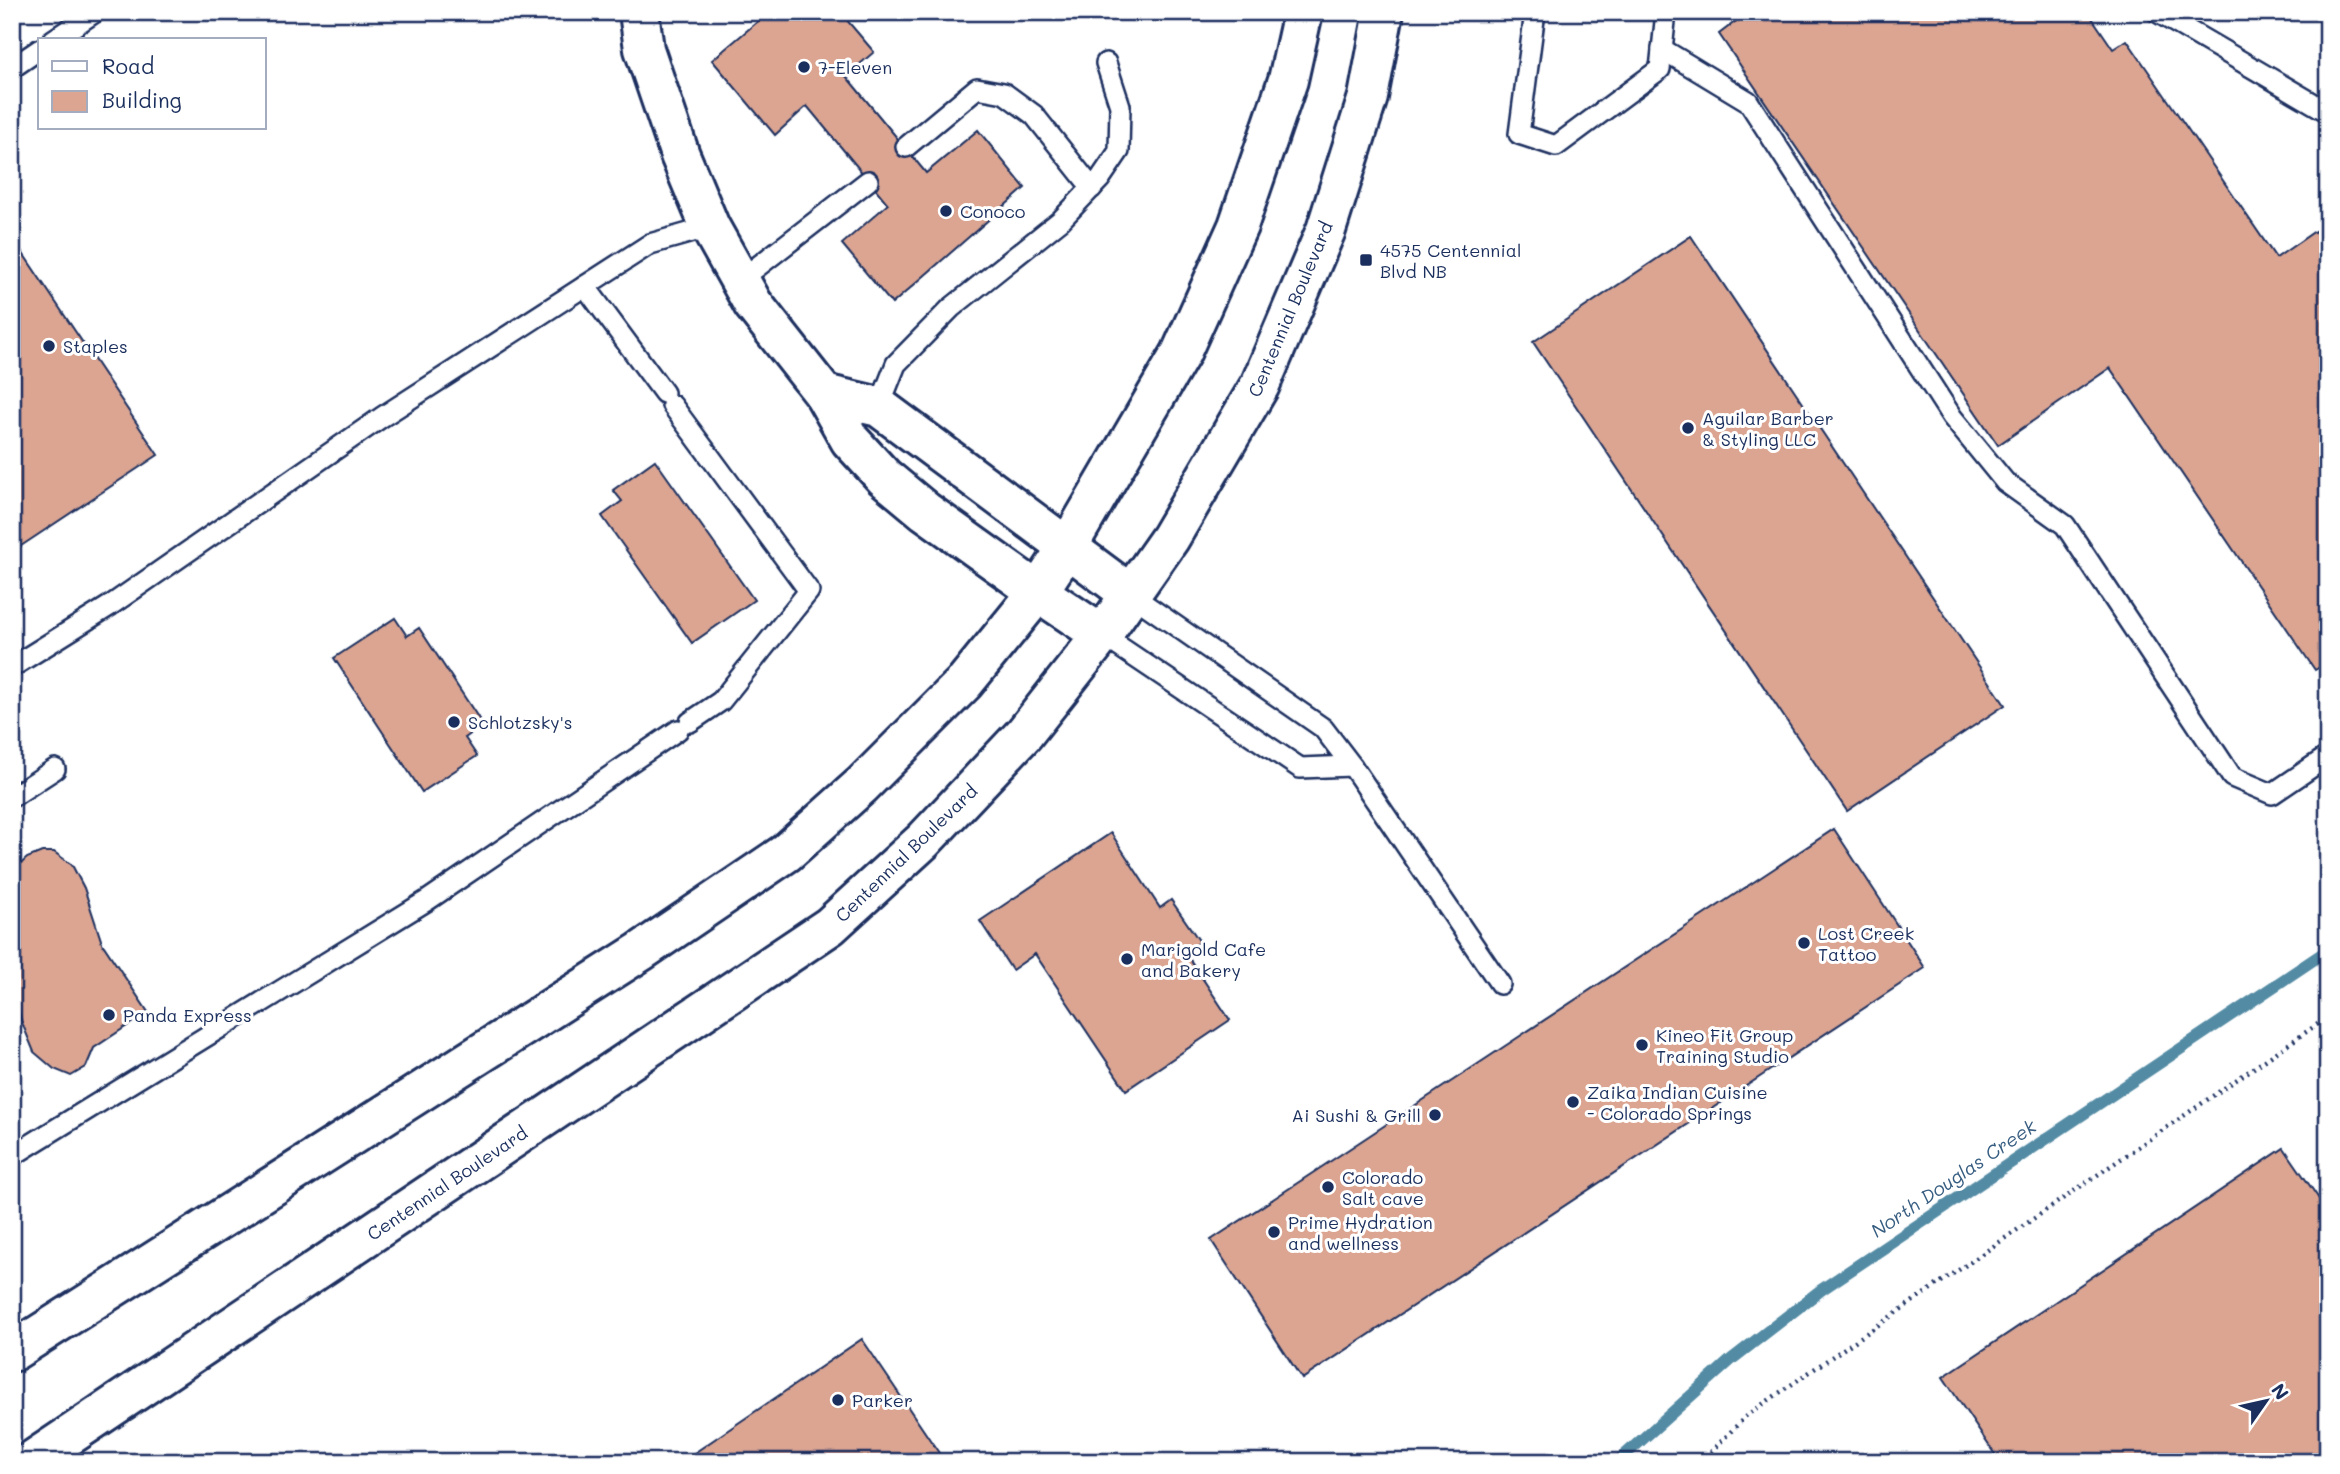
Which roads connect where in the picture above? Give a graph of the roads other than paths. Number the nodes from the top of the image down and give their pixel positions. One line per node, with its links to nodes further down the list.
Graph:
1 (95, 12): 8 (lane)
2 (639, 12): 17 (main road)
3 (1303, 12): 22 (main road)
4 (1384, 12): 24 (main road, Centennial Boulevard)
5 (1535, 12): 9 (lane)
6 (1666, 12): 9 (lane)
7 (2157, 12): 13 (lane)
8 (56, 38)
9 (1662, 49): 27 (lane)
10 (38, 50): 12 (lane)
11 (1106, 63): 16 (lane)
12 (12, 68)
13 (2328, 112)
14 (906, 147): 16 (lane)
15 (869, 181): 18 (lane)
16 (1092, 188): 21 (lane)
17 (710, 227): 18 (main road); 19 (lane)
18 (740, 281): 20 (main road)
19 (585, 286): 26 (lane); 32 (lane)
20 (824, 394): 21 (main road); 23 (main road)
21 (879, 407): 22 (main road)
22 (1067, 548): 23 (main road); 24 (main road)
23 (1038, 592): 25 (main road); 33 (main road)
24 (1130, 594): 25 (main road, Centennial Boulevard); 28 (lane)
25 (1102, 635): 28 (lane); 34 (main road, Centennial Boulevard)
26 (12, 667)
27 (2328, 757)
28 (1352, 766): 31 (lane)
29 (55, 769): 30 (lane)
30 (12, 797)
31 (1500, 984)
32 (12, 1156)
33 (12, 1352)
34 (30, 1462)

